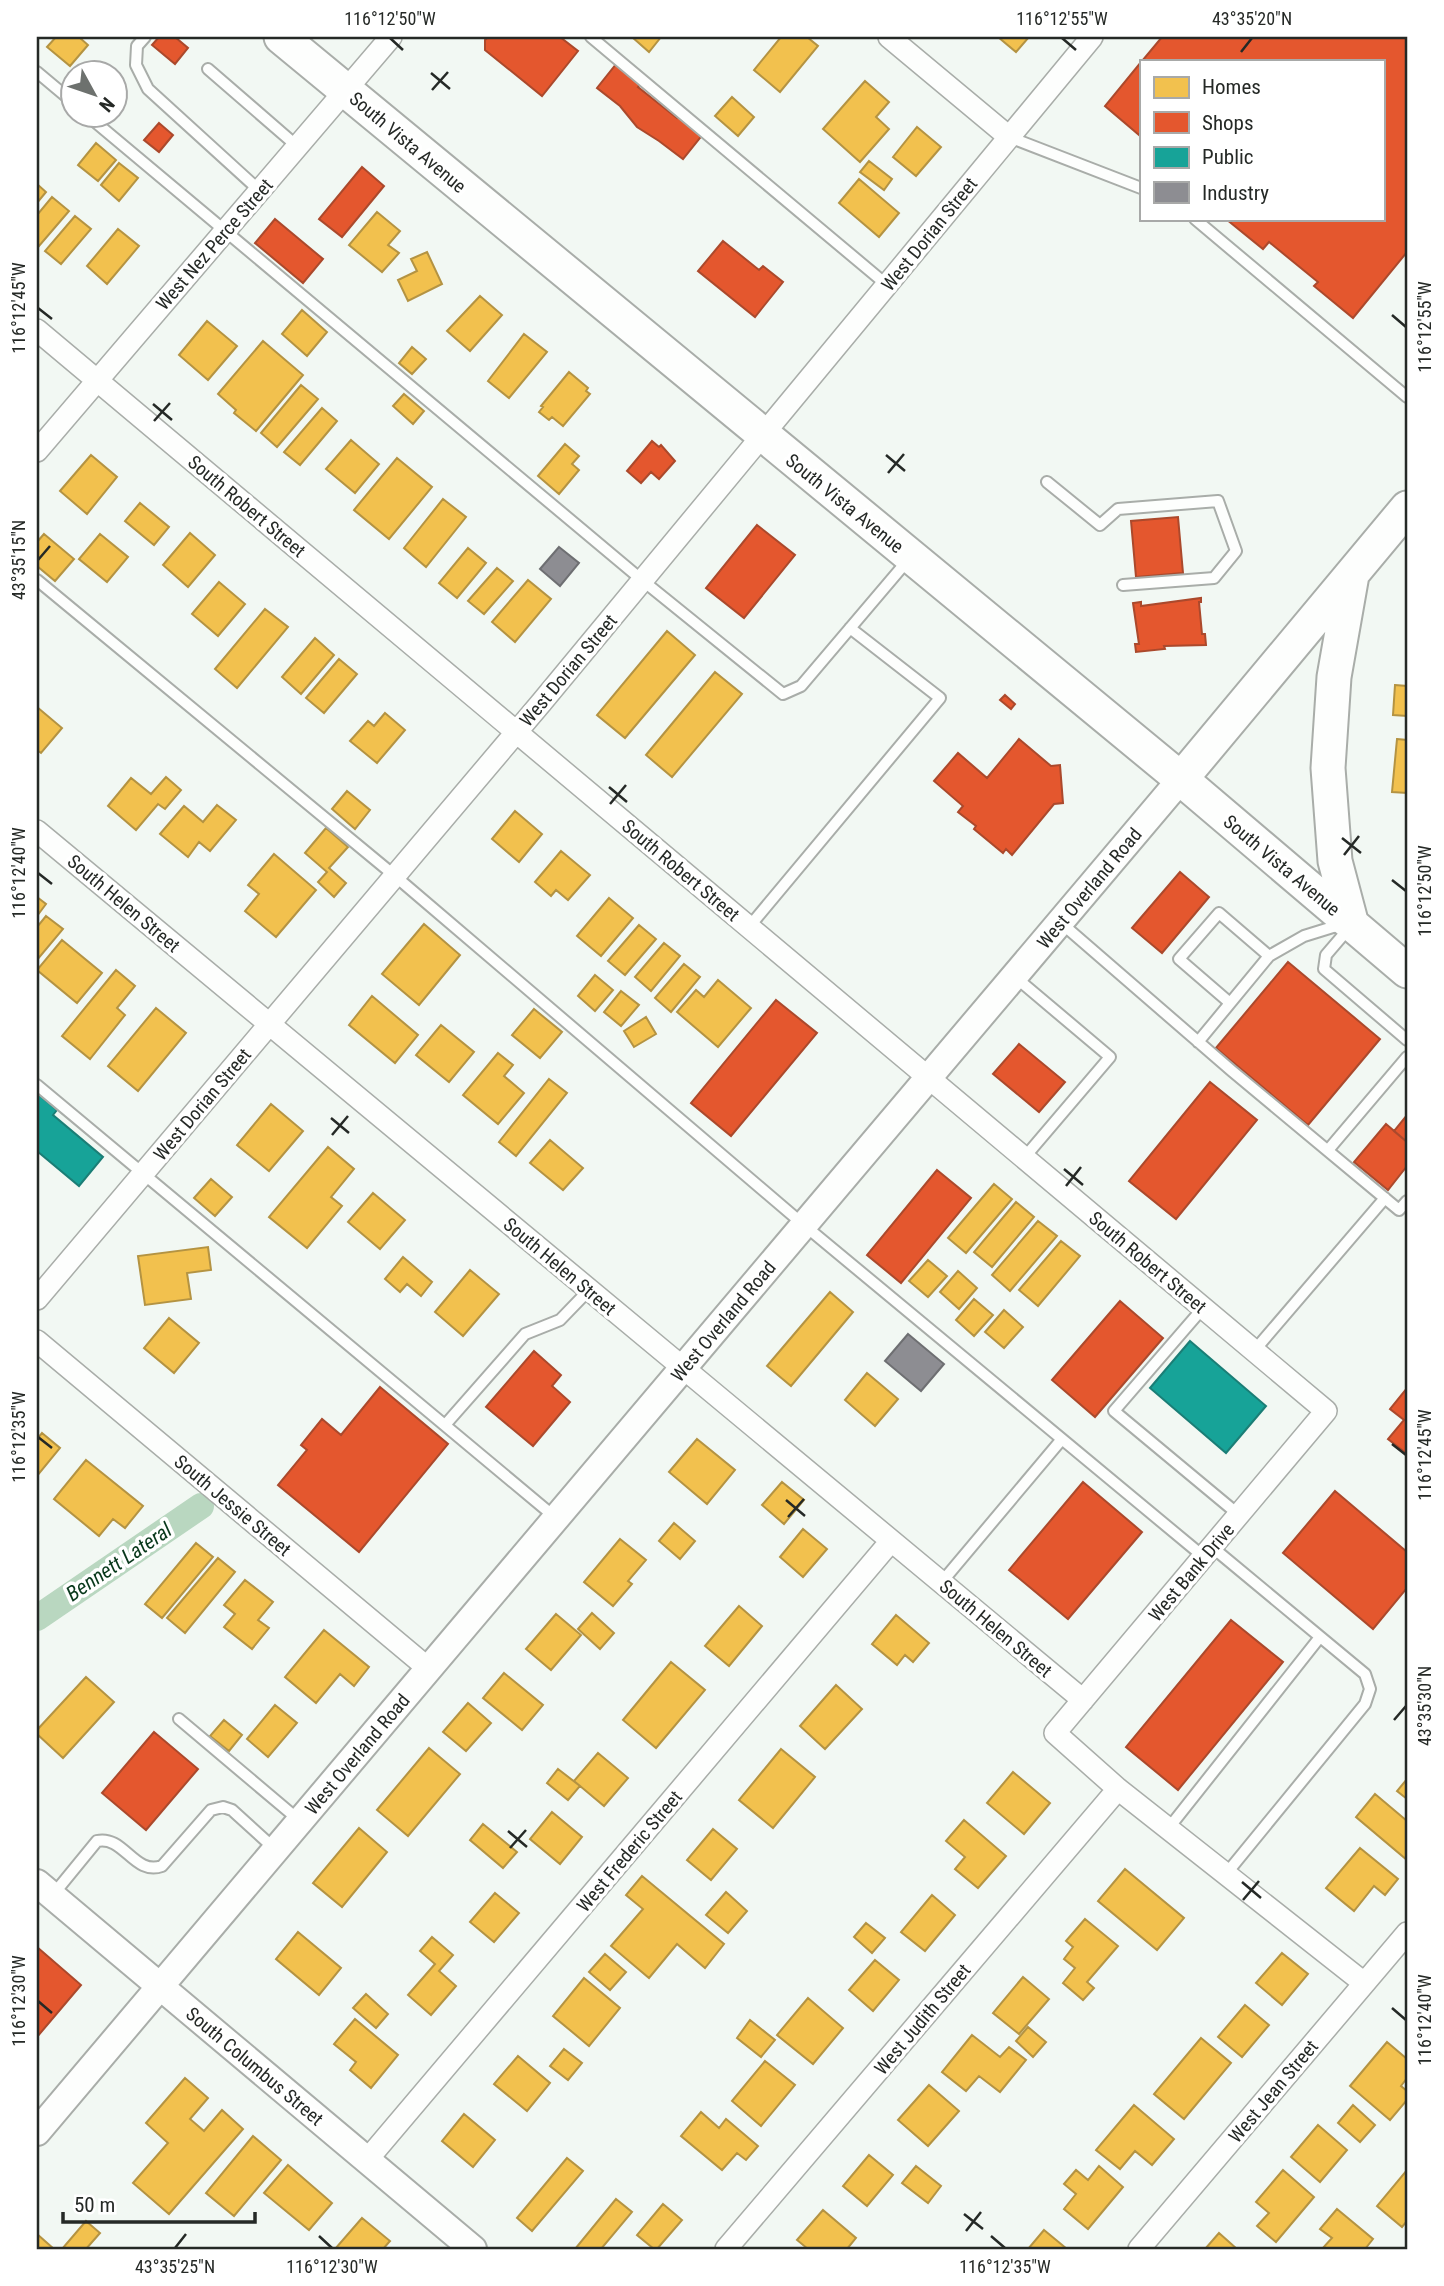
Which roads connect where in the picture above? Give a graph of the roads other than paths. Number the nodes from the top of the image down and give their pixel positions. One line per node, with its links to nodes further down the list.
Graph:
1 (145, 37): 15 (lane)
2 (281, 37): 10 (main road, South Vista Avenue)
3 (391, 37): 10 (street, West Nez Perce Street)
4 (591, 37): 18 (lane)
5 (888, 37): 12 (street)
6 (1092, 37): 12 (street, West Dorian Street)
7 (208, 69): 13 (lane)
8 (37, 72): 9 (lane)
9 (60, 91)
10 (346, 91): 13 (street, West Nez Perce Street); 22 (main road, South Vista Avenue)
11 (105, 130): 17 (lane)
12 (1009, 137): 14 (lane); 18 (street, West Dorian Street)
13 (298, 147): 15 (street, West Nez Perce Street)
14 (1140, 188)
15 (260, 191): 17 (street, West Nez Perce Street)
16 (1196, 220): 21 (lane)
17 (225, 231): 20 (street, West Nez Perce Street); 29 (lane)
18 (887, 285): 22 (street, West Dorian Street)
19 (37, 330): 20 (street, South Robert Street)
20 (97, 380): 23 (street, West Nez Perce Street); 32 (street, South Robert Street)
21 (1407, 397)
22 (763, 435): 26 (main road, South Vista Avenue); 29 (street, West Dorian Street)
23 (37, 452)
24 (1047, 482): 30 (lane)
25 (1407, 508): 27 (main road, West Overland Road)
26 (911, 557): 31 (lane); 33 (main road, South Vista Avenue)
27 (1352, 575): 33 (main road, West Overland Road); 37 (main road)
28 (37, 580): 35 (lane)
29 (642, 580): 31 (lane); 32 (street, West Dorian Street)
30 (1123, 585)
31 (850, 628): 38 (lane)
32 (516, 732): 35 (street, West Dorian Street); 38 (street, South Robert Street)
33 (1181, 779): 36 (street, West Overland Road); 37 (main road, South Vista Avenue)
34 (37, 831): 43 (street, South Helen Street)
35 (395, 876): 43 (street, West Dorian Street); 54 (lane)
36 (1060, 922): 41 (street, West Overland Road); 45 (lane)
37 (1352, 925): 39 (lane); 40 (main road, South Vista Avenue); 44 (lane)
38 (749, 927): 47 (street, South Robert Street)
39 (1269, 956): 42 (lane); 42 (lane)
40 (1407, 971)
41 (1014, 976): 47 (street, West Overland Road); 50 (lane)
42 (1230, 1003): 45 (lane)
43 (269, 1024): 51 (street, West Dorian Street); 55 (street, South Helen Street)
44 (1407, 1040)
45 (1198, 1042): 49 (lane)
46 (1407, 1058): 49 (lane)
47 (928, 1078): 50 (street, South Robert Street); 54 (street, West Overland Road)
48 (37, 1085): 51 (lane)
49 (1329, 1149): 52 (lane)
50 (1024, 1158): 57 (street, South Robert Street)
51 (143, 1173): 56 (street, West Dorian Street); 62 (lane)
52 (1385, 1198): 53 (lane); 59 (lane)
53 (1407, 1201)
54 (804, 1225): 60 (street, West Overland Road); 63 (lane)
55 (589, 1290): 60 (street, South Helen Street); 62 (lane)
56 (37, 1298)
57 (1203, 1308): 59 (street, South Robert Street); 64 (lane)
58 (37, 1341): 70 (street, South Jessie Street)
59 (1254, 1351): 61 (street, South Robert Street)
60 (683, 1368): 65 (street, West Overland Road); 66 (street, South Helen Street)
61 (1326, 1411): 64 (street, West Bank Drive)
62 (445, 1425): 65 (lane)
63 (1062, 1439): 67 (lane); 68 (lane)
64 (1239, 1515): 67 (street, West Bank Drive)
65 (556, 1518): 70 (street, West Overland Road)
66 (891, 1541): 68 (street, South Helen Street); 83 (street, West Frederic Street)
67 (1208, 1552): 69 (lane); 71 (street, West Bank Drive)
68 (942, 1583): 71 (street, South Helen Street)
69 (1320, 1637): 75 (lane); 77 (lane)
70 (429, 1669): 74 (street, West Overland Road)
71 (1083, 1700): 73 (street, West Bank Drive)
72 (179, 1719): 74 (lane)
73 (1118, 1789): 75 (street); 85 (street, West Judith Street)
74 (300, 1821): 76 (street, West Overland Road)
75 (1168, 1829): 77 (street)
76 (276, 1850): 78 (lane); 81 (street, West Overland Road)
77 (1226, 1874): 80 (street)
78 (44, 1889): 81 (street, South Columbus Street)
79 (1404, 1943): 80 (street, West Jean Street)
80 (1364, 1983): 86 (street, West Jean Street)
81 (160, 1986): 82 (street, West Overland Road); 83 (street, South Columbus Street)
82 (37, 2132)
83 (367, 2160): 84 (street, South Columbus Street)
84 (473, 2249)
85 (726, 2249)
86 (1139, 2249)

